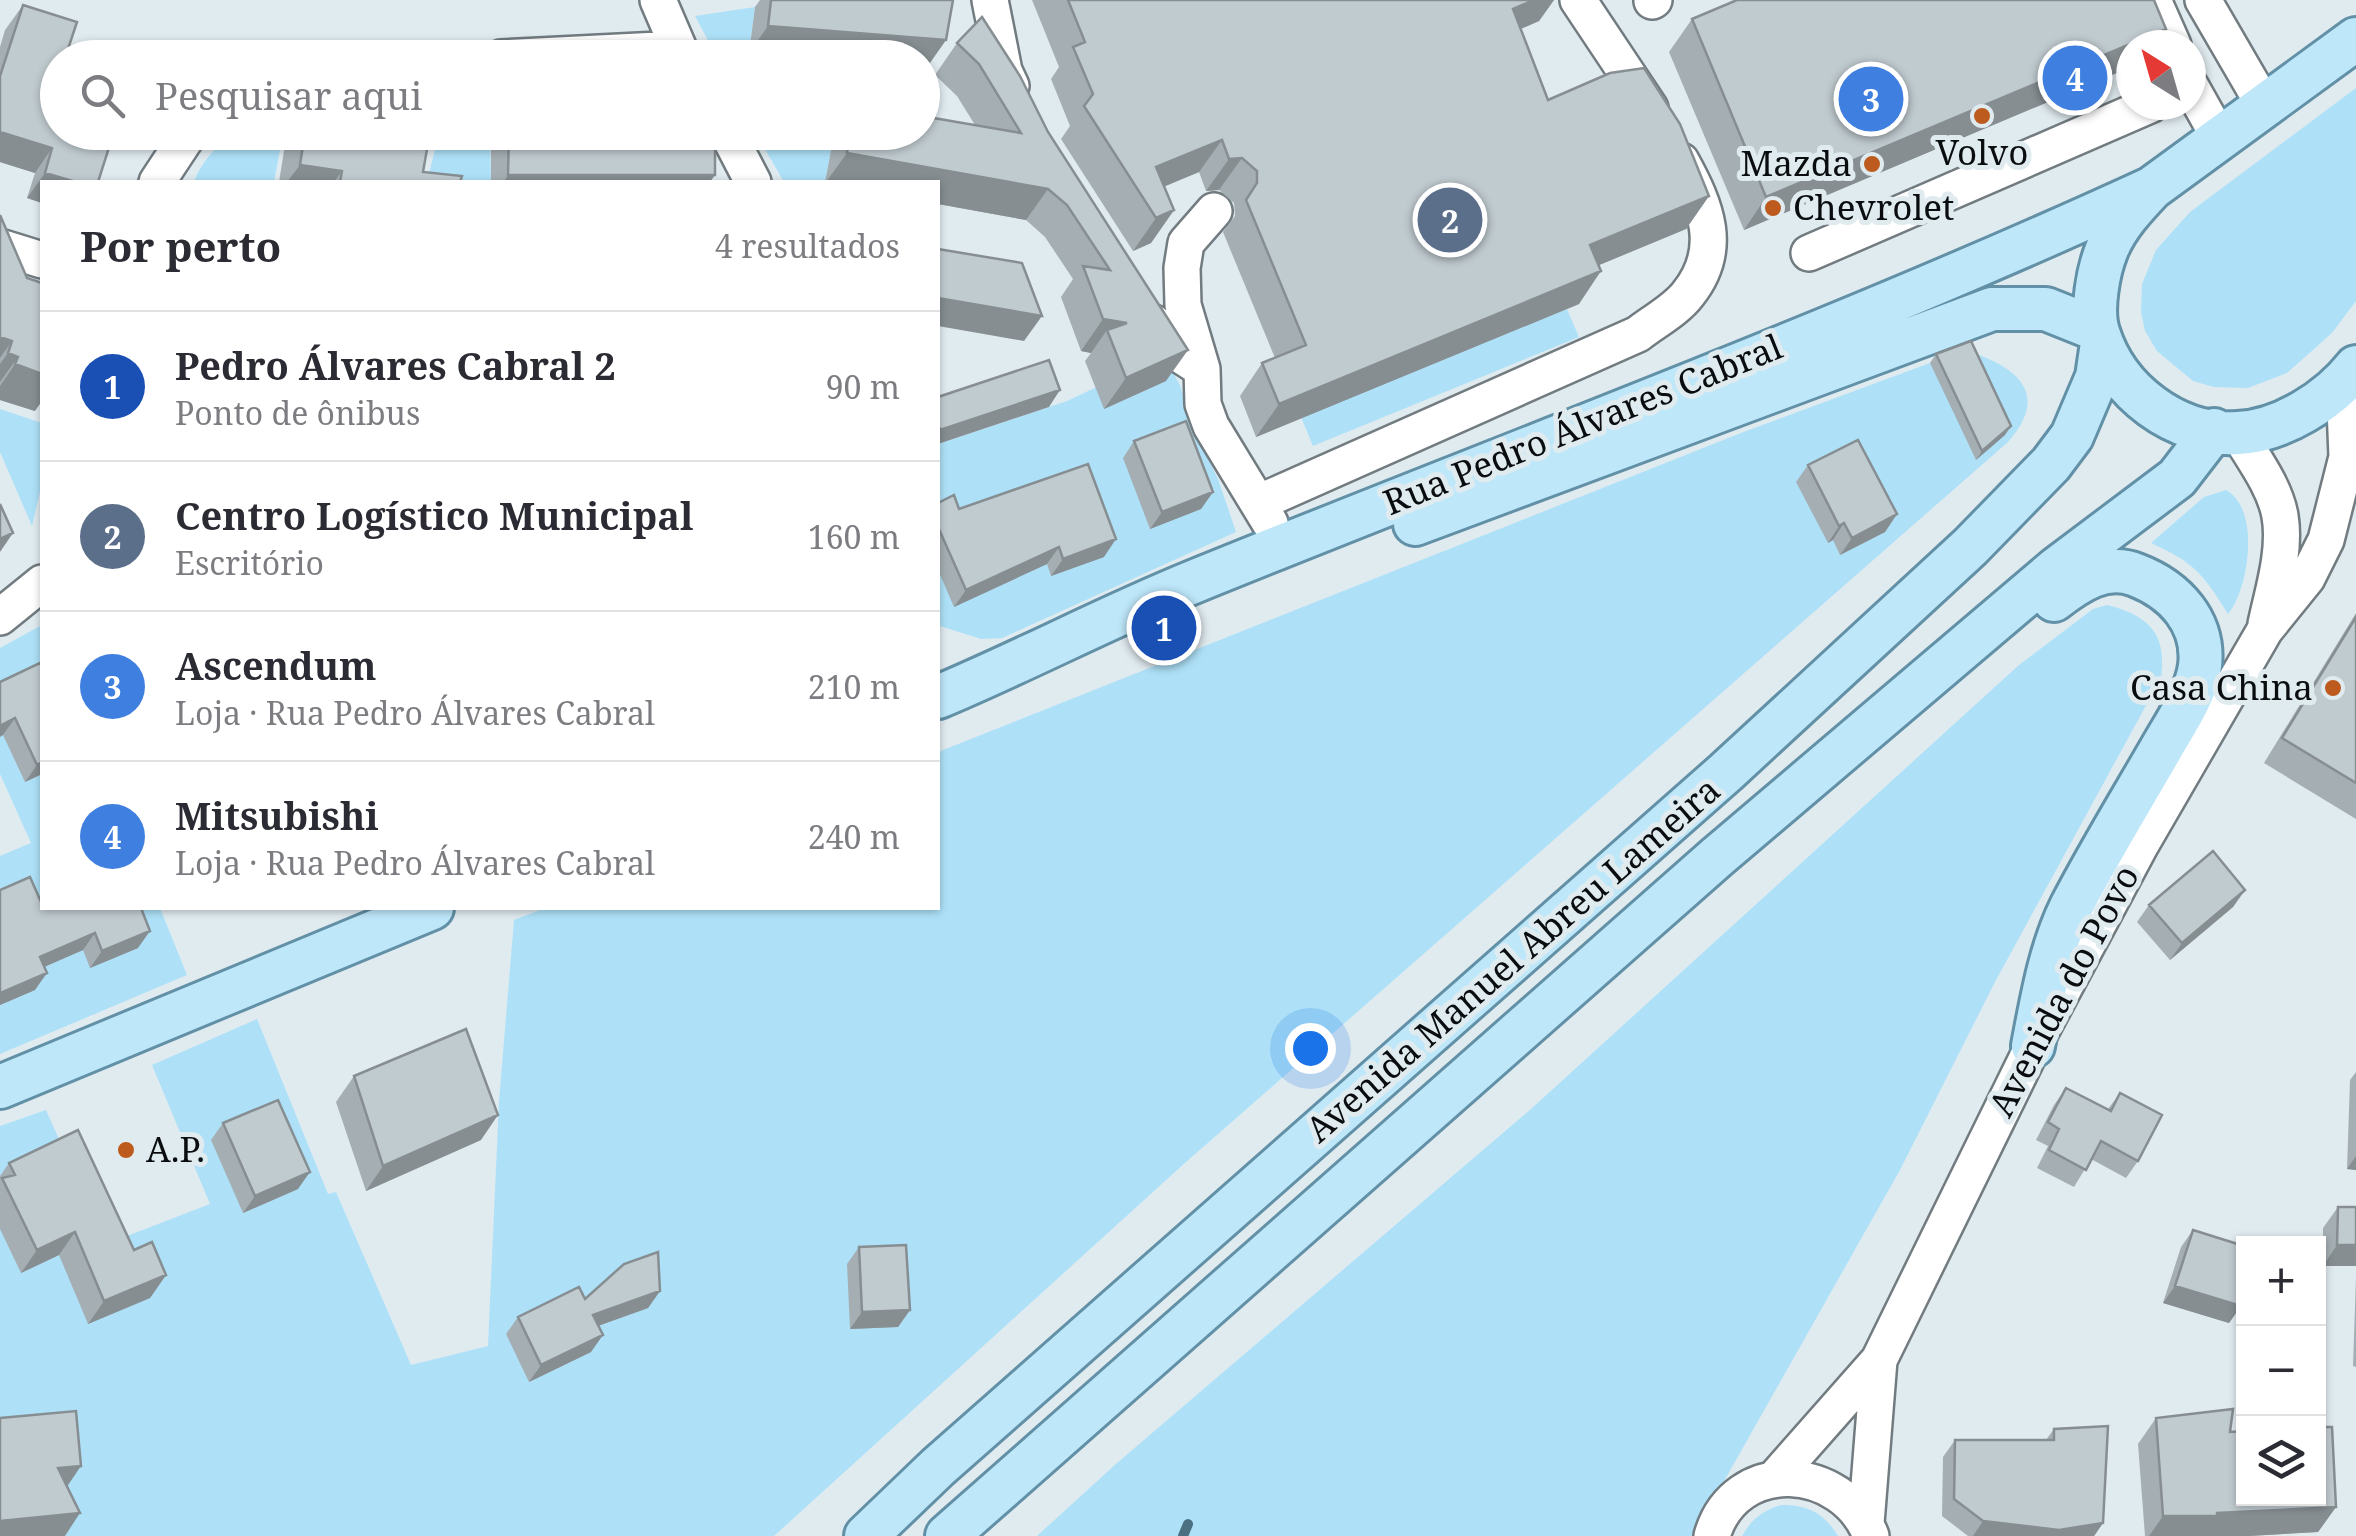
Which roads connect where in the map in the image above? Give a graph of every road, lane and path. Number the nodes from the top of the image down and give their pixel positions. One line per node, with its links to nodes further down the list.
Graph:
1 (658, 0): 8 (street)
2 (990, 0): 11 (street)
3 (1578, 0): 28 (street)
4 (2153, 0): 6 (street)
5 (2203, 0): 9 (street)
6 (2166, 30)
7 (2356, 39): 9 (main road)
8 (675, 40)
9 (2264, 104): 13 (main road)
10 (2206, 114): 13 (street)
11 (1028, 120)
12 (2116, 120): 21 (street)
13 (2219, 137): 18 (main road)
14 (178, 150): 16 (street)
15 (736, 150): 17 (street)
16 (158, 180)
17 (752, 180)
18 (2152, 188): 24 (main road, Avenida Manuel Abreu Lameira); 29 (main road, Rua Pedro Álvares Cabral)
19 (1214, 211): 25 (street)
20 (0, 247): 22 (street)
21 (1809, 253)
22 (40, 259)
23 (1132, 290): 25 (street)
24 (2099, 336): 27 (main road); 33 (main road, Rua Pedro Álvares Cabral); 42 (main road, Avenida Manuel Abreu Lameira)
25 (1202, 369): 28 (street)
26 (2350, 374): 27 (main road); 32 (street, Avenida do Povo)
27 (2226, 432): 32 (street, Avenida do Povo); 35 (main road, Avenida Manuel Abreu Lameira)
28 (1258, 502): 29 (street)
29 (1281, 547): 33 (main road, Rua Pedro Álvares Cabral)
30 (40, 585): 31 (street)
31 (0, 616)
32 (2265, 630): 37 (street, Avenida do Povo)
33 (1014, 665): 34 (main road, Rua Pedro Álvares Cabral)
34 (940, 695)
35 (1786, 799): 37 (main road); 43 (main road, Avenida Manuel Abreu Lameira)
36 (427, 910): 38 (main road)
37 (2033, 1046): 39 (street, Avenida do Povo)
38 (0, 1087)
39 (1879, 1360): 40 (street, Avenida do Povo); 41 (street, Avenida do Povo)
40 (1774, 1479): 41 (street, Avenida do Povo); 44 (street, Avenida do Povo)
41 (1869, 1529)
42 (866, 1536)
43 (948, 1536)
44 (1712, 1536)

